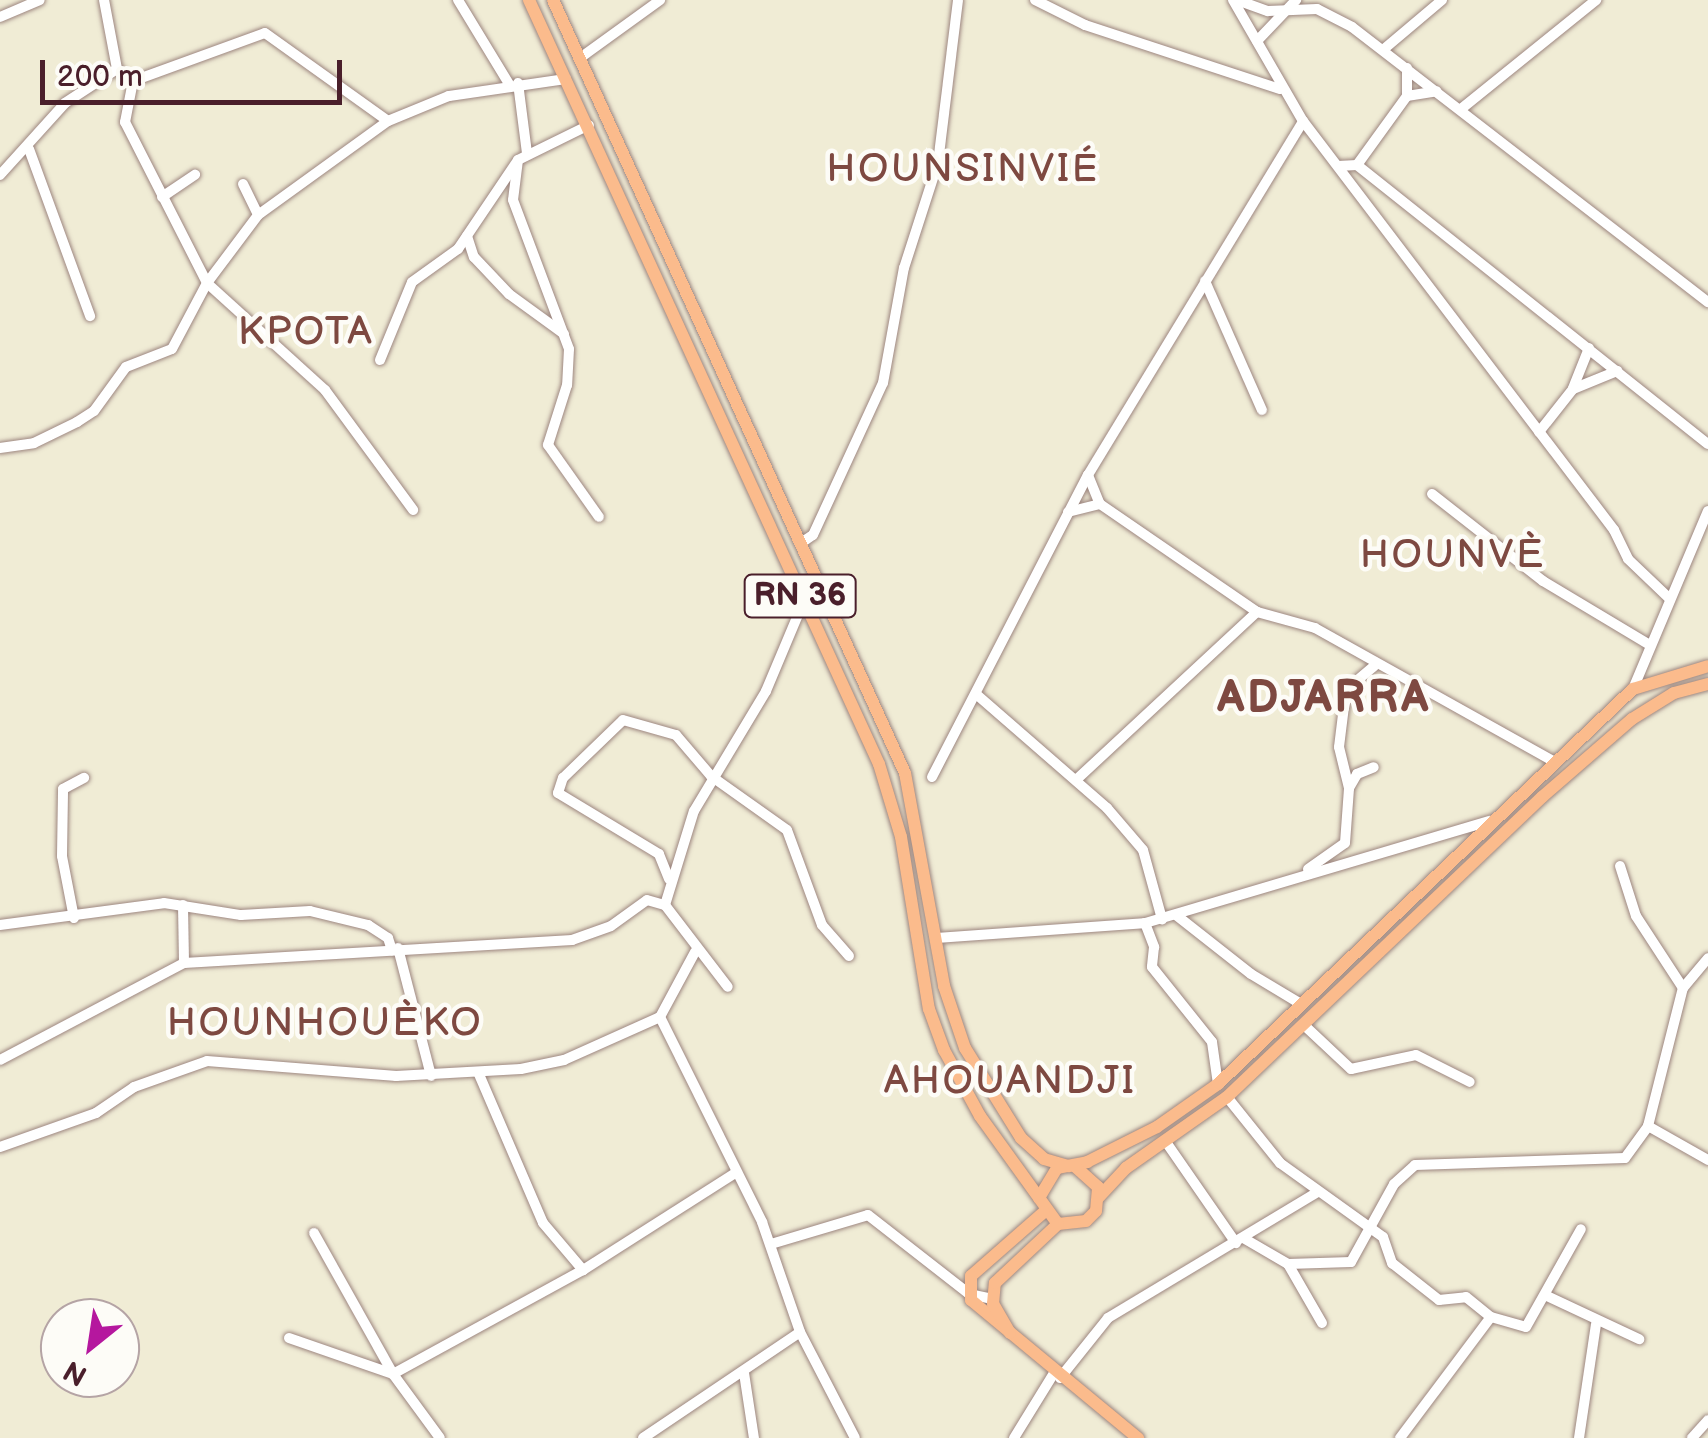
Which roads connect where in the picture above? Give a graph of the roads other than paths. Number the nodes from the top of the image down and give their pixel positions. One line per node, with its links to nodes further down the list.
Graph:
1 (40, 0): 15 (street)
2 (104, 0): 20 (street)
3 (458, 0): 23 (street)
4 (529, 0): 21 (main road, RN 36)
5 (553, 0): 18 (main road, RN 36)
6 (660, 0): 18 (street)
7 (958, 0): 61 (street)
8 (1035, 0): 24 (street)
9 (1235, 0): 14 (street); 16 (street)
10 (1296, 0): 14 (street)
11 (1442, 0): 17 (street)
12 (1596, 0): 27 (street)
13 (1316, 5): 14 (street); 17 (street)
14 (1283, 12): 16 (street)
15 (0, 17)
16 (1257, 41): 24 (street)
17 (1384, 49): 19 (street)
18 (580, 58): 61 (main road, RN 36)
19 (1407, 68): 25 (street); 26 (street)
20 (117, 69): 22 (street); 31 (street)
21 (566, 79): 23 (street); 30 (main road, RN 36)
22 (133, 81): 28 (street); 38 (street)
23 (513, 83): 28 (street); 32 (street)
24 (1280, 89): 29 (street)
25 (1438, 91): 26 (street); 27 (street)
26 (1407, 96): 33 (street)
27 (1461, 109): 43 (street)
28 (388, 120): 39 (street)
29 (1303, 121): 34 (street); 41 (street)
30 (589, 126): 32 (street); 63 (main road, RN 36)
31 (29, 150): 35 (street); 44 (street)
32 (523, 156): 40 (street); 45 (street)
33 (1356, 165): 34 (street); 46 (street)
34 (1338, 166): 51 (street)
35 (0, 175)
36 (195, 175): 38 (street)
37 (243, 184): 39 (street)
38 (162, 198): 42 (street)
39 (258, 215): 42 (street)
40 (467, 236): 45 (street); 47 (street)
41 (1205, 281): 50 (street); 54 (street)
42 (206, 282): 53 (street); 57 (street)
43 (1708, 302)
44 (90, 316)
45 (564, 335): 60 (street)
46 (1589, 348): 48 (street); 49 (street)
47 (380, 360)
48 (1618, 371): 49 (street); 52 (street)
49 (1573, 389): 51 (street)
50 (1262, 410)
51 (1538, 432): 62 (street)
52 (1708, 444)
53 (0, 448)
54 (1088, 474): 56 (street); 59 (street)
55 (1432, 494): 65 (street)
56 (1100, 504): 59 (street); 64 (street)
57 (413, 510)
58 (1708, 510): 62 (street)
59 (1068, 512): 70 (street)
60 (599, 517)
61 (801, 543): 89 (main road, RN 36)
62 (1669, 598): 65 (street)
63 (804, 604): 73 (street); 114 (main road, RN 36)
64 (1257, 612): 66 (street); 76 (street)
65 (1650, 645): 69 (street)
66 (1374, 666): 71 (street); 77 (street)
67 (1708, 666): 69 (main road)
68 (1708, 684): 99 (main road)
69 (1633, 689): 71 (main road)
70 (976, 694): 74 (street); 76 (street)
71 (1555, 762): 78 (main road)
72 (1374, 767): 77 (street)
73 (712, 776): 81 (street); 81 (street); 92 (street)
74 (932, 777)
75 (84, 778): 85 (street)
76 (1076, 780): 86 (street)
77 (1349, 788): 80 (street)
78 (1489, 821): 80 (street); 97 (main road)
79 (1620, 866): 96 (street)
80 (1303, 873): 84 (street)
81 (668, 879): 82 (street)
82 (664, 904): 90 (street); 91 (street)
83 (182, 905): 85 (street); 90 (street); 94 (street)
84 (1176, 915): 86 (street); 97 (street)
85 (74, 918): 88 (street)
86 (1162, 918): 87 (street)
87 (1144, 922): 89 (street); 104 (street)
88 (0, 925)
89 (938, 938): 110 (main road, RN 36)
90 (395, 949): 94 (street); 102 (street)
91 (695, 952): 95 (street); 98 (street)
92 (849, 956)
93 (1708, 958): 96 (street)
94 (184, 964): 100 (street)
95 (728, 987)
96 (1683, 988): 106 (street)
97 (1301, 1004): 104 (main road)
98 (660, 1017): 101 (street); 111 (street)
99 (1305, 1026): 103 (street); 105 (main road)
100 (0, 1060)
101 (478, 1072): 102 (street); 123 (street)
102 (431, 1076): 108 (street)
103 (1470, 1082)
104 (1218, 1084): 110 (main road)
105 (1228, 1098): 107 (main road); 112 (street)
106 (1648, 1126): 109 (street); 117 (street)
107 (1166, 1142): 113 (main road); 120 (street)
108 (0, 1147)
109 (1708, 1160)
110 (1073, 1166): 113 (main road); 114 (main road)
111 (735, 1173): 121 (street); 123 (street)
112 (1316, 1194): 117 (street); 120 (street)
113 (1100, 1197): 116 (main road)
114 (1039, 1198): 115 (main road)
115 (1044, 1212): 116 (main road); 124 (main road)
116 (1058, 1224): 126 (main road)
117 (1366, 1228): 122 (street); 127 (street)
118 (1580, 1229): 125 (street)
119 (314, 1233): 135 (street)
120 (1240, 1241): 122 (street); 136 (street)
121 (771, 1244): 124 (street); 130 (street)
122 (1288, 1264): 128 (street)
123 (583, 1270): 135 (street)
124 (969, 1294): 126 (street); 133 (main road)
125 (1547, 1296): 127 (street); 129 (street)
126 (992, 1299): 133 (main road)
127 (1490, 1316): 144 (street)
128 (1322, 1323)
129 (1596, 1324): 132 (street); 145 (street)
130 (800, 1332): 134 (street); 141 (street)
131 (289, 1338): 135 (street)
132 (1639, 1339)
133 (1016, 1344): 136 (main road)
134 (744, 1373): 139 (street); 140 (street)
135 (394, 1374): 138 (street)
136 (1057, 1376): 142 (street); 143 (main road)
137 (1708, 1420): 146 (street)
138 (440, 1438)
139 (643, 1438)
140 (754, 1438)
141 (854, 1438)
142 (1014, 1438)
143 (1138, 1438)
144 (1400, 1438)
145 (1579, 1438)
146 (1692, 1438)

